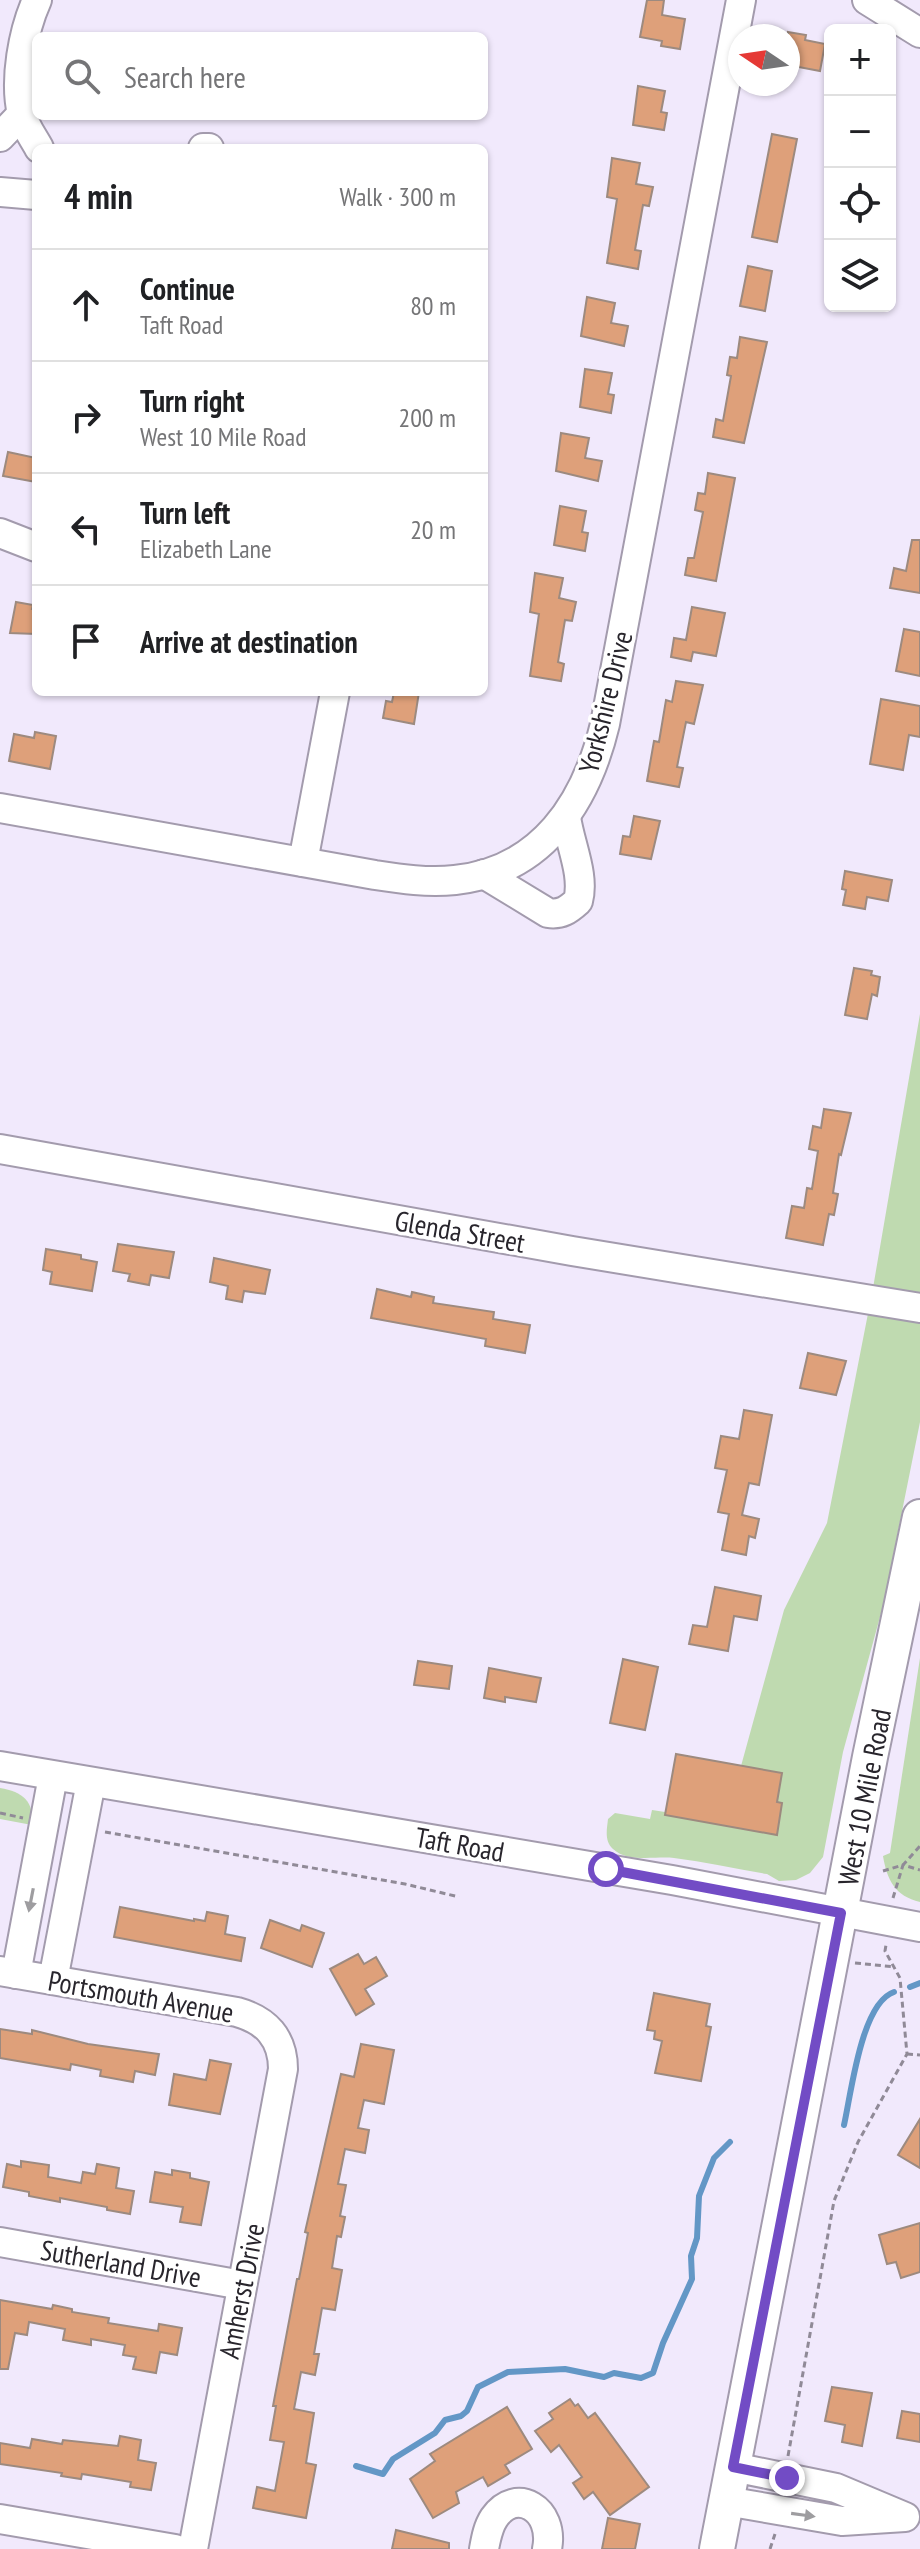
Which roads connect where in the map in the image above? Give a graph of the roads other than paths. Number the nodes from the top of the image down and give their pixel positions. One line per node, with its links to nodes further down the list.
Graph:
1 (37, 0): 5 (street)
2 (741, 0): 14 (street, Yorkshire Drive)
3 (867, 0): 4 (street)
4 (920, 33)
5 (22, 114): 6 (street); 7 (street)
6 (0, 137)
7 (37, 144)
8 (0, 192): 9 (street)
9 (32, 195)
10 (0, 533): 11 (street)
11 (32, 545)
12 (334, 696): 15 (street)
13 (0, 808): 15 (street, Yorkshire Drive)
14 (566, 817): 16 (street, Yorkshire Drive); 16 (street)
15 (303, 862): 16 (street, Yorkshire Drive)
16 (484, 874)
17 (0, 1149): 18 (street, Glenda Street)
18 (920, 1308)
19 (920, 1517): 23 (main road, West 10 Mile Road)
20 (0, 1766): 21 (street, Taft Road)
21 (53, 1776): 22 (street, Taft Road); 25 (street, one-way to 25)
22 (91, 1782): 23 (street, Taft Road); 26 (street)
23 (841, 1913): 24 (street, Taft Road); 30 (main road, West 10 Mile Road)
24 (920, 1927)
25 (8, 1972): 26 (street, Portsmouth Avenue)
26 (53, 1980): 27 (street, Portsmouth Avenue)
27 (275, 2035): 29 (street, Amherst Drive)
28 (0, 2242): 29 (street, Sutherland Drive)
29 (242, 2285): 35 (street, Amherst Drive)
30 (733, 2467): 31 (main road, West 10 Mile Road); 33 (street)
31 (726, 2501): 33 (street, one-way to 33); 38 (main road, West 10 Mile Road)
32 (0, 2519): 34 (street)
33 (912, 2519)
34 (175, 2549)
35 (193, 2549)
36 (484, 2549): 37 (street)
37 (547, 2549)
38 (717, 2549)

